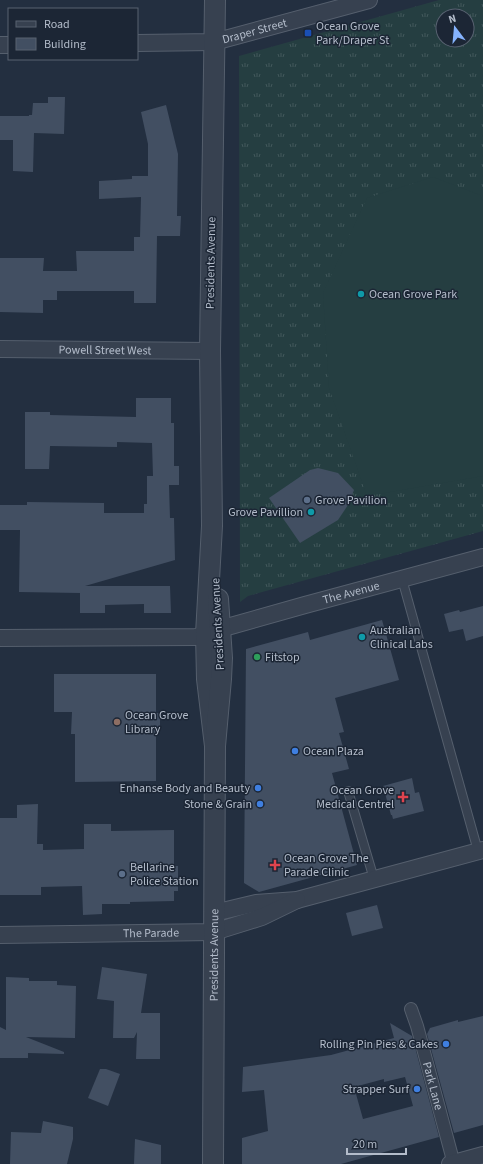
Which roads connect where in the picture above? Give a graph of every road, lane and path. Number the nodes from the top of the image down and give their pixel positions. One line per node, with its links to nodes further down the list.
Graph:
1 (214, 0): 3 (street, Presidents Avenue)
2 (369, 0): 3 (street, Draper Street)
3 (214, 42): 4 (street, Draper Street); 6 (street, Presidents Avenue)
4 (138, 43)
5 (0, 349): 6 (street, Powell Street West)
6 (210, 350): 9 (street, Presidents Avenue)
7 (483, 557): 8 (street, The Avenue)
8 (402, 579): 9 (street, The Avenue); 12 (lane)
9 (213, 632): 10 (street, The Avenue); 14 (street, Presidents Avenue)
10 (0, 638)
11 (348, 791): 13 (lane)
12 (481, 850): 13 (street, The Parade)
13 (374, 879): 14 (street, The Parade)
14 (214, 923): 15 (street, The Parade); 18 (street, Presidents Avenue)
15 (0, 935)
16 (411, 1009): 19 (street, Park Lane)
17 (483, 1155): 19 (street)
18 (213, 1164)
19 (452, 1164)

